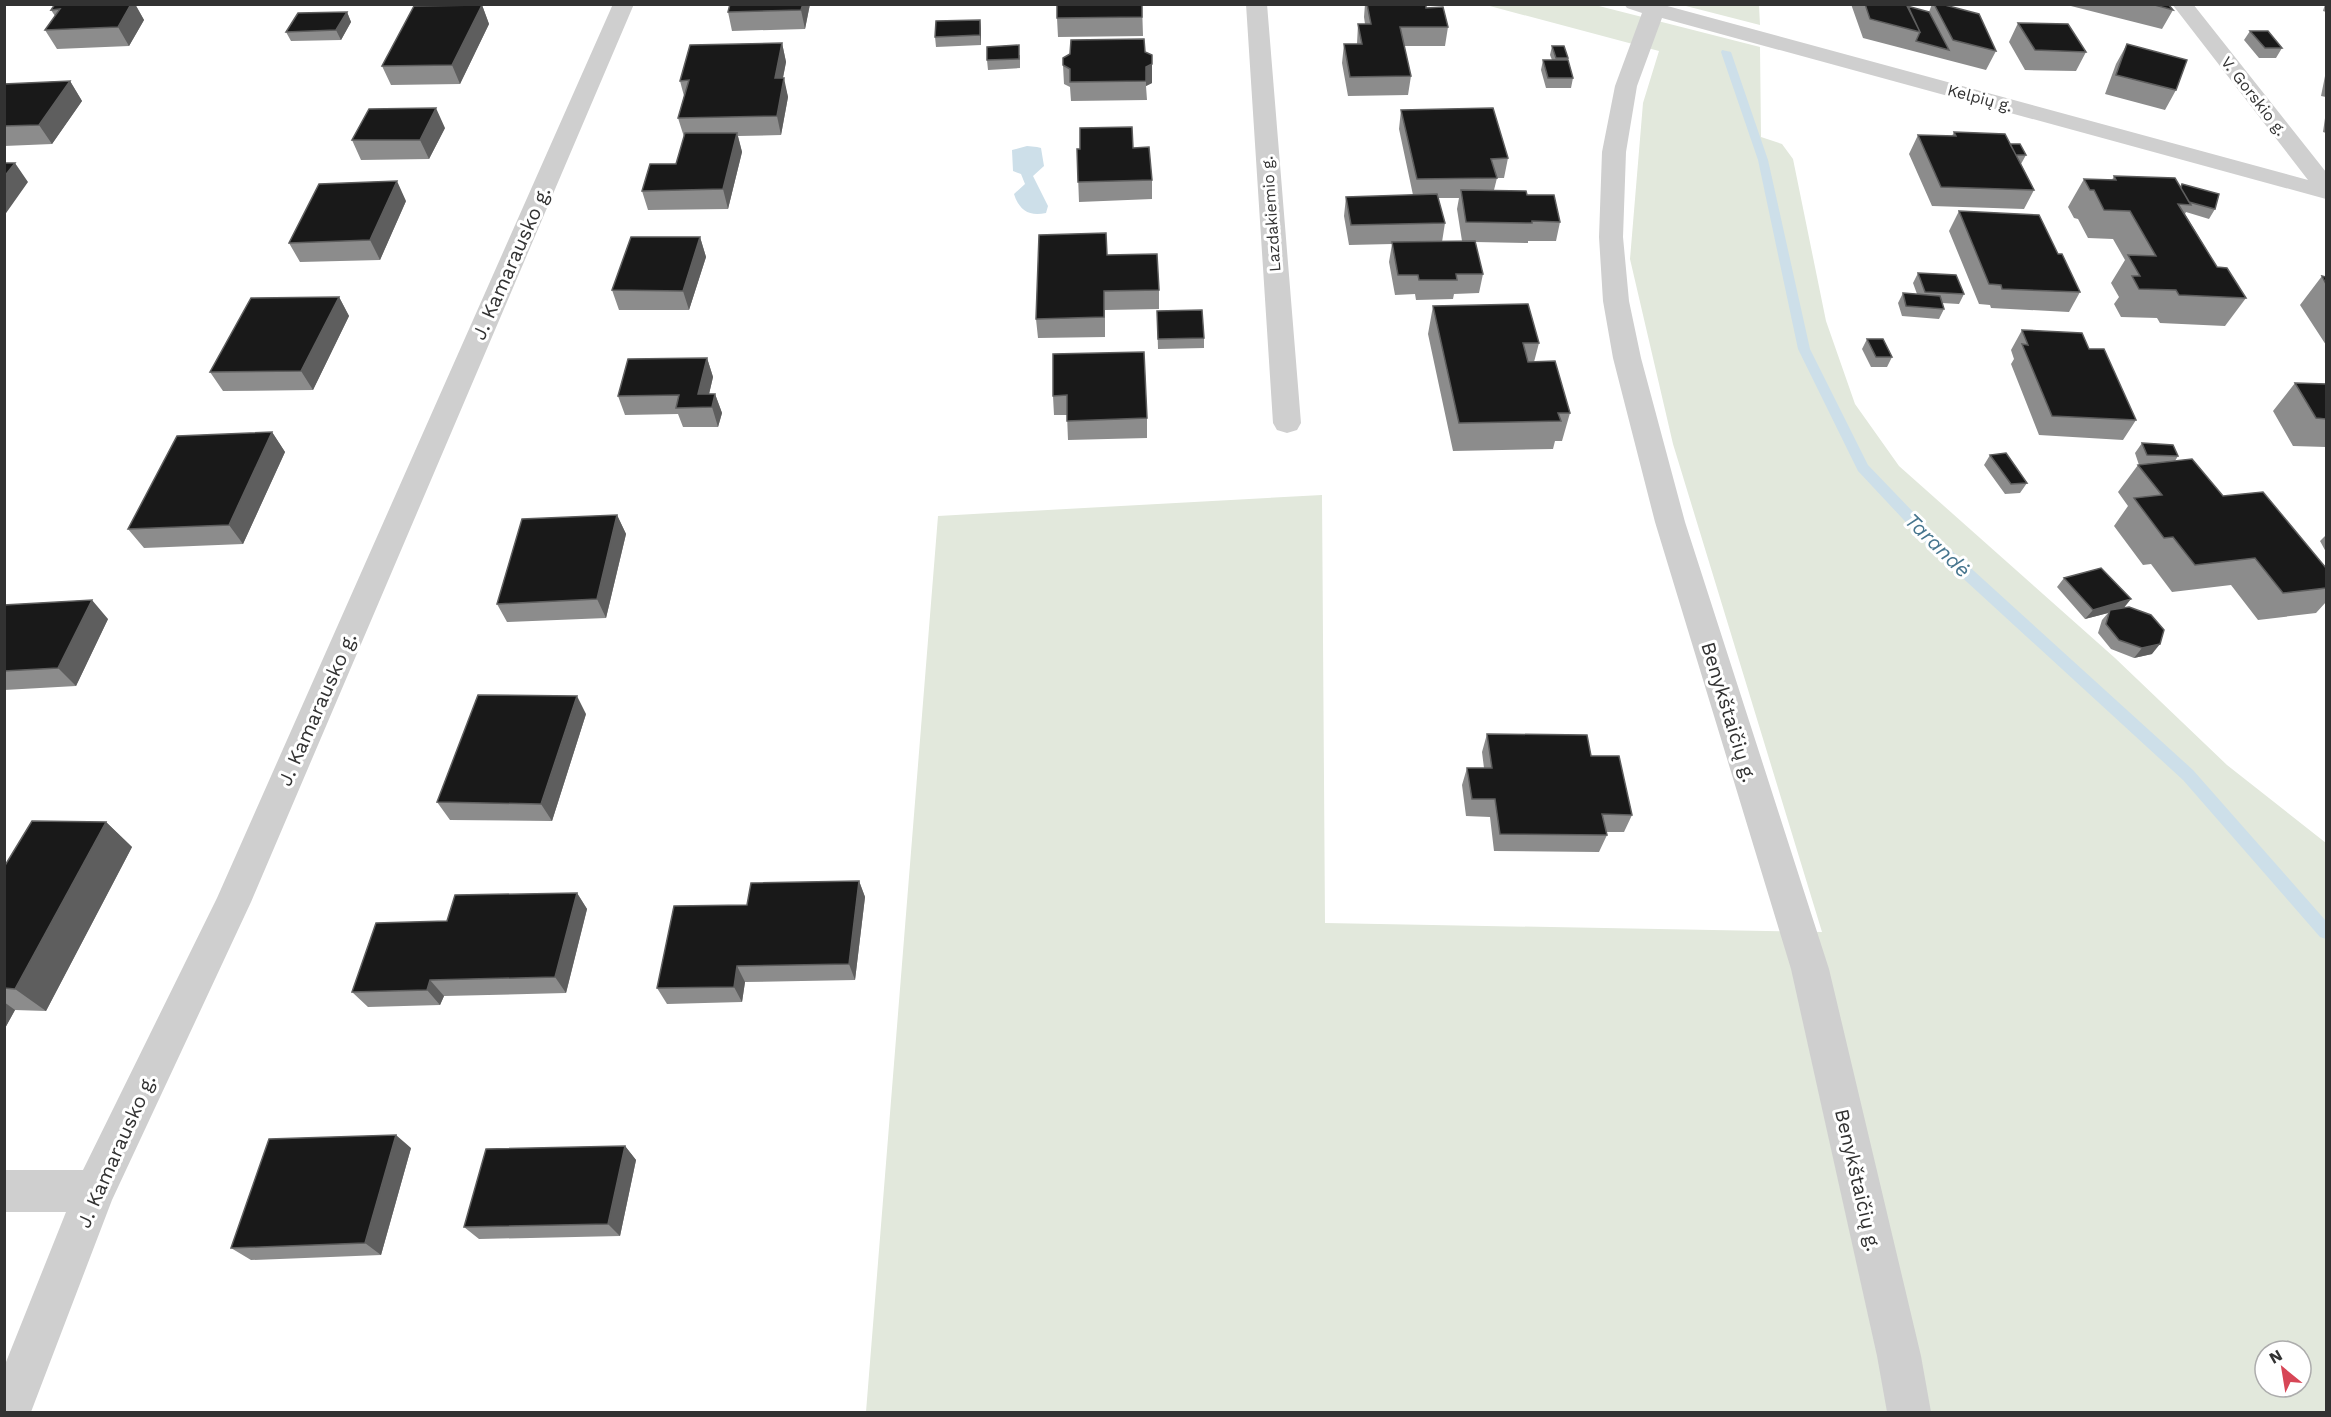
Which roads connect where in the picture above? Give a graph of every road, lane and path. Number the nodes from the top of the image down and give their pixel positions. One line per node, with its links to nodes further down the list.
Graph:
1 (624, 4): 9 (street, J. Kamarausko g.)
2 (1256, 4): 7 (street, Lazdakiemio g.)
3 (2182, 4): 5 (street, V. Gorskio g.)
4 (1644, 7): 6 (street, Kelpių g.); 11 (street, Benykštaičių g.)
5 (2326, 187)
6 (2326, 192)
7 (1287, 423)
8 (4, 1191): 9 (street)
9 (95, 1191): 10 (street, J. Kamarausko g.)
10 (9, 1413)
11 (1909, 1413)

